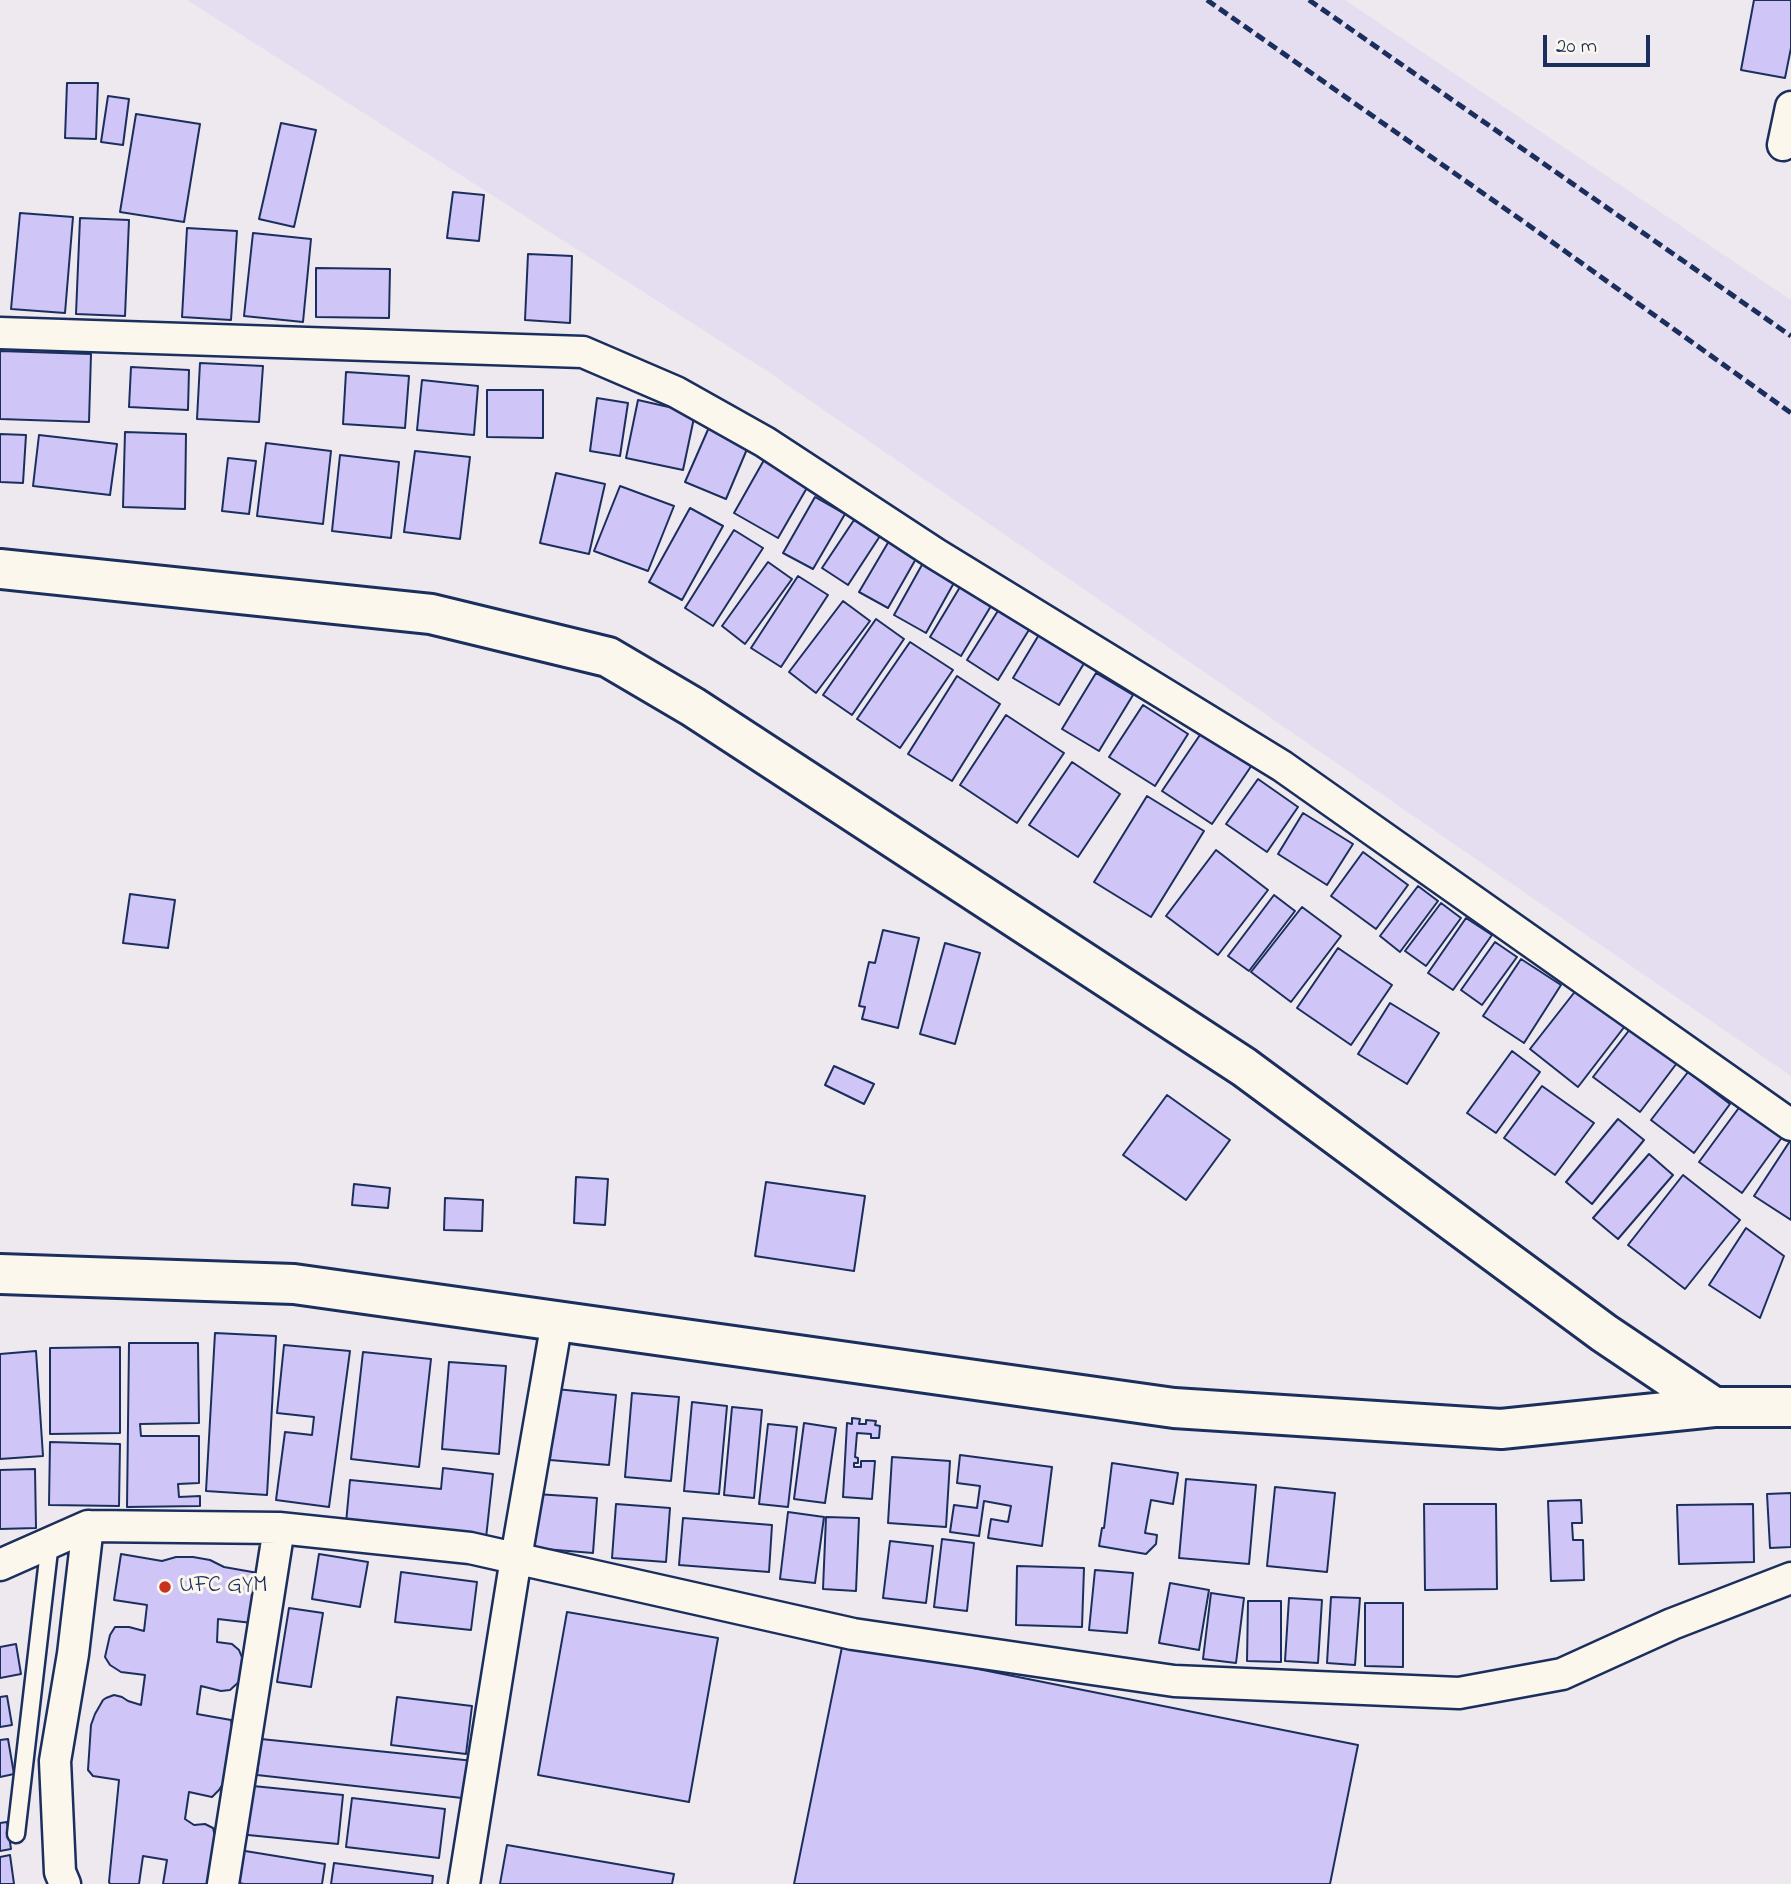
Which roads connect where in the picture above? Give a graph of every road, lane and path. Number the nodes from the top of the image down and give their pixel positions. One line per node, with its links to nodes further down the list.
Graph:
1 (1791, 107): 2 (street)
2 (1783, 145)
3 (0, 333): 5 (street)
4 (0, 569): 8 (street)
5 (1791, 1125)
6 (0, 1274): 7 (street)
7 (557, 1321): 8 (street); 13 (street)
8 (1714, 1407): 9 (street)
9 (1791, 1407)
10 (88, 1526): 11 (street); 12 (street); 17 (street)
11 (279, 1528): 13 (street); 18 (street)
12 (50, 1542): 14 (street); 16 (lane)
13 (516, 1558): 15 (street); 19 (street)
14 (0, 1565)
15 (1791, 1578)
16 (16, 1834)
17 (65, 1884)
18 (223, 1884)
19 (464, 1884)

